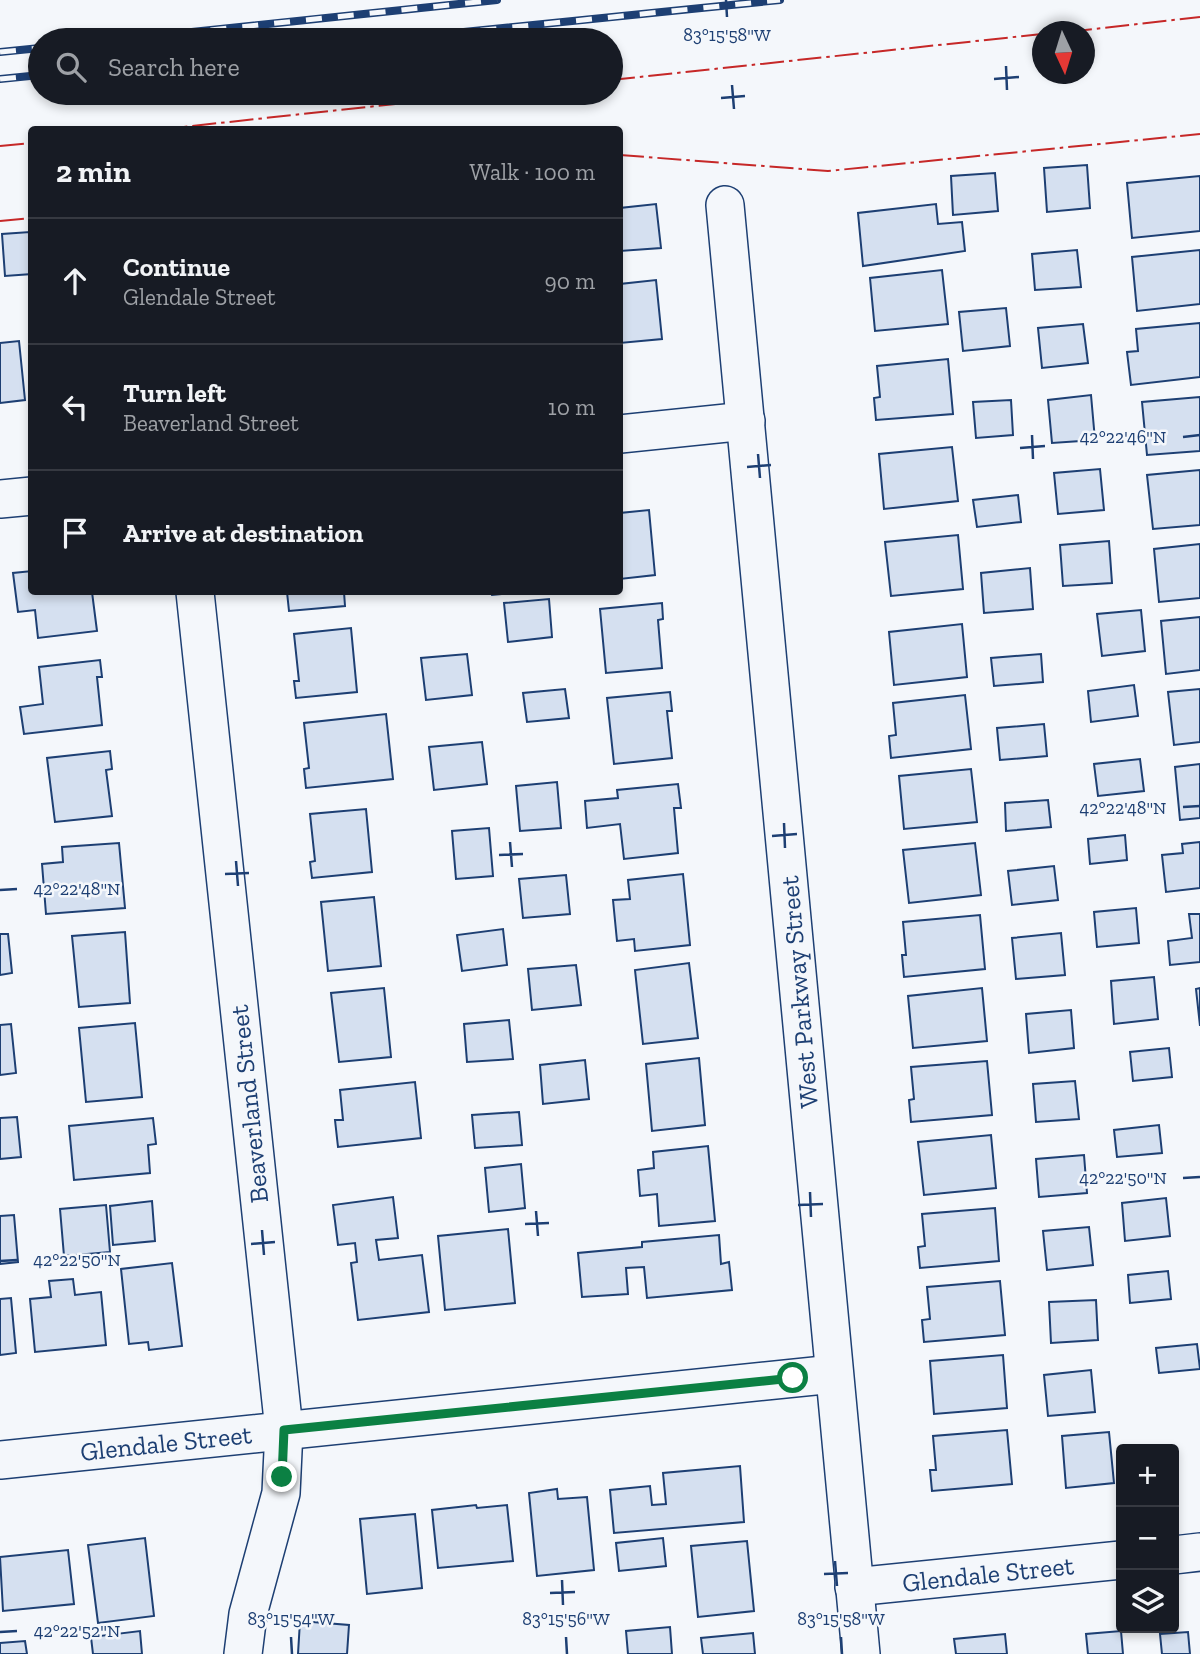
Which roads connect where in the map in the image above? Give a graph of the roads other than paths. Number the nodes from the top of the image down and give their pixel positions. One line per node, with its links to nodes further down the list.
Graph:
1 (724, 205): 2 (street, West Parkway Street)
2 (746, 421): 3 (street); 7 (street, West Parkway Street)
3 (623, 434)
4 (28, 496): 5 (street)
5 (0, 499)
6 (195, 595): 8 (street, Beaverland Street)
7 (834, 1374): 8 (street, Glendale Street); 13 (street, West Parkway Street)
8 (284, 1430): 9 (street, Glendale Street); 14 (street, Beaverland Street)
9 (0, 1460)
10 (1200, 1552): 11 (street)
11 (1179, 1554)
12 (1116, 1561): 13 (street, Glendale Street)
13 (855, 1587): 15 (street, West Parkway Street)
14 (243, 1654)
15 (861, 1654)

